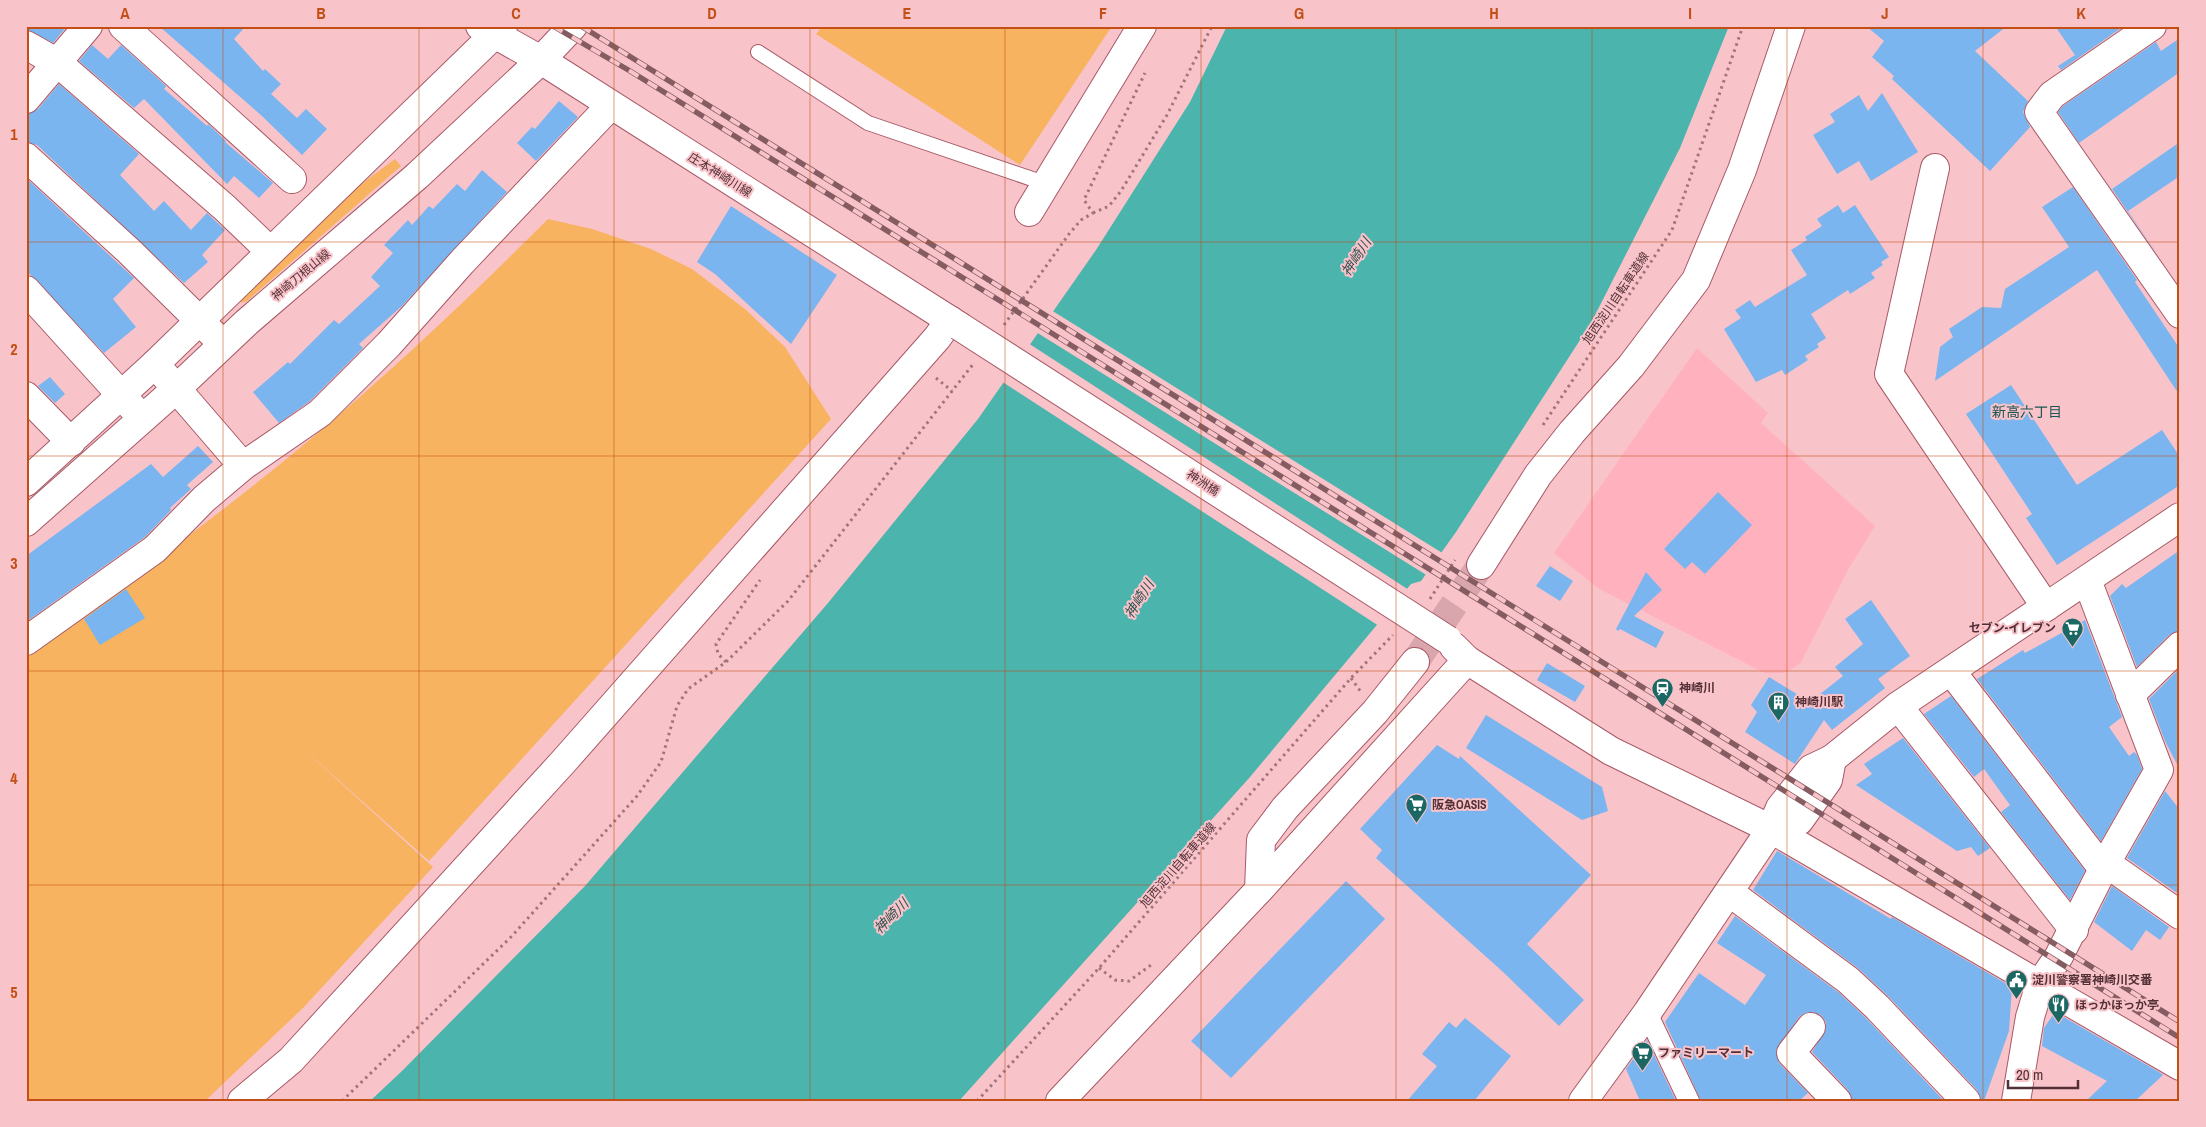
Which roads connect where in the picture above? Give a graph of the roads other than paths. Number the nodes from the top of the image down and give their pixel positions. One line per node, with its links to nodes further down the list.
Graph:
1 (88, 26): 11 (street)
2 (123, 26): 16 (street)
3 (572, 26): 10 (street, 神崎刀根山線)
4 (1142, 26): 17 (street)
5 (1791, 26): 35 (street)
6 (2152, 26): 21 (street)
7 (493, 29): 10 (street, 庄本神崎川線); 19 (street)
8 (26, 45): 11 (street)
9 (758, 52): 17 (lane)
10 (541, 60): 13 (street, 庄本神崎川線); 24 (street, 神崎刀根山線)
11 (58, 63): 12 (street); 19 (street)
12 (26, 99)
13 (611, 105): 23 (street, 庄本神崎川線); 31 (street)
14 (26, 157): 22 (street)
15 (1935, 168): 37 (street)
16 (292, 179)
17 (1047, 184): 18 (street)
18 (1029, 212)
19 (270, 251): 22 (street)
20 (26, 290): 27 (street)
21 (2180, 314)
22 (199, 321): 24 (street); 25 (street)
23 (954, 323): 40 (street, 神洲橋, bridge); 57 (street)
24 (223, 344): 26 (street, 神崎刀根山線)
25 (155, 364): 26 (street); 27 (street)
26 (175, 390): 29 (street, 神崎刀根山線); 31 (street)
27 (122, 394): 29 (street); 30 (street)
28 (26, 396): 30 (street)
29 (142, 418): 34 (street, 神崎刀根山線)
30 (71, 442): 32 (street)
31 (243, 466): 38 (street)
32 (26, 482)
33 (2180, 517): 36 (street)
34 (26, 522)
35 (1481, 565)
36 (2086, 580): 37 (street); 43 (street)
37 (2046, 607): 42 (street)
38 (26, 641)
39 (2180, 646): 43 (street)
40 (1467, 660): 45 (street, 神洲橋); 47 (street)
41 (1416, 662): 47 (street)
42 (1951, 671): 44 (street); 46 (street)
43 (2130, 695): 46 (street)
44 (1898, 706): 45 (street); 50 (street)
45 (1771, 829): 48 (street); 51 (street, 神洲橋)
46 (2104, 866): 49 (street); 50 (street)
47 (1258, 890): 58 (street)
48 (1728, 892): 52 (street); 60 (street)
49 (2179, 914)
50 (2074, 930): 51 (street)
51 (2040, 984): 54 (street, 神洲橋); 61 (street)
52 (1646, 1013): 55 (street); 59 (street)
53 (1811, 1028): 56 (street)
54 (2180, 1066)
55 (1591, 1096)
56 (1827, 1098)
57 (242, 1101)
58 (1060, 1101)
59 (1689, 1101)
60 (1966, 1101)
61 (2016, 1101)

